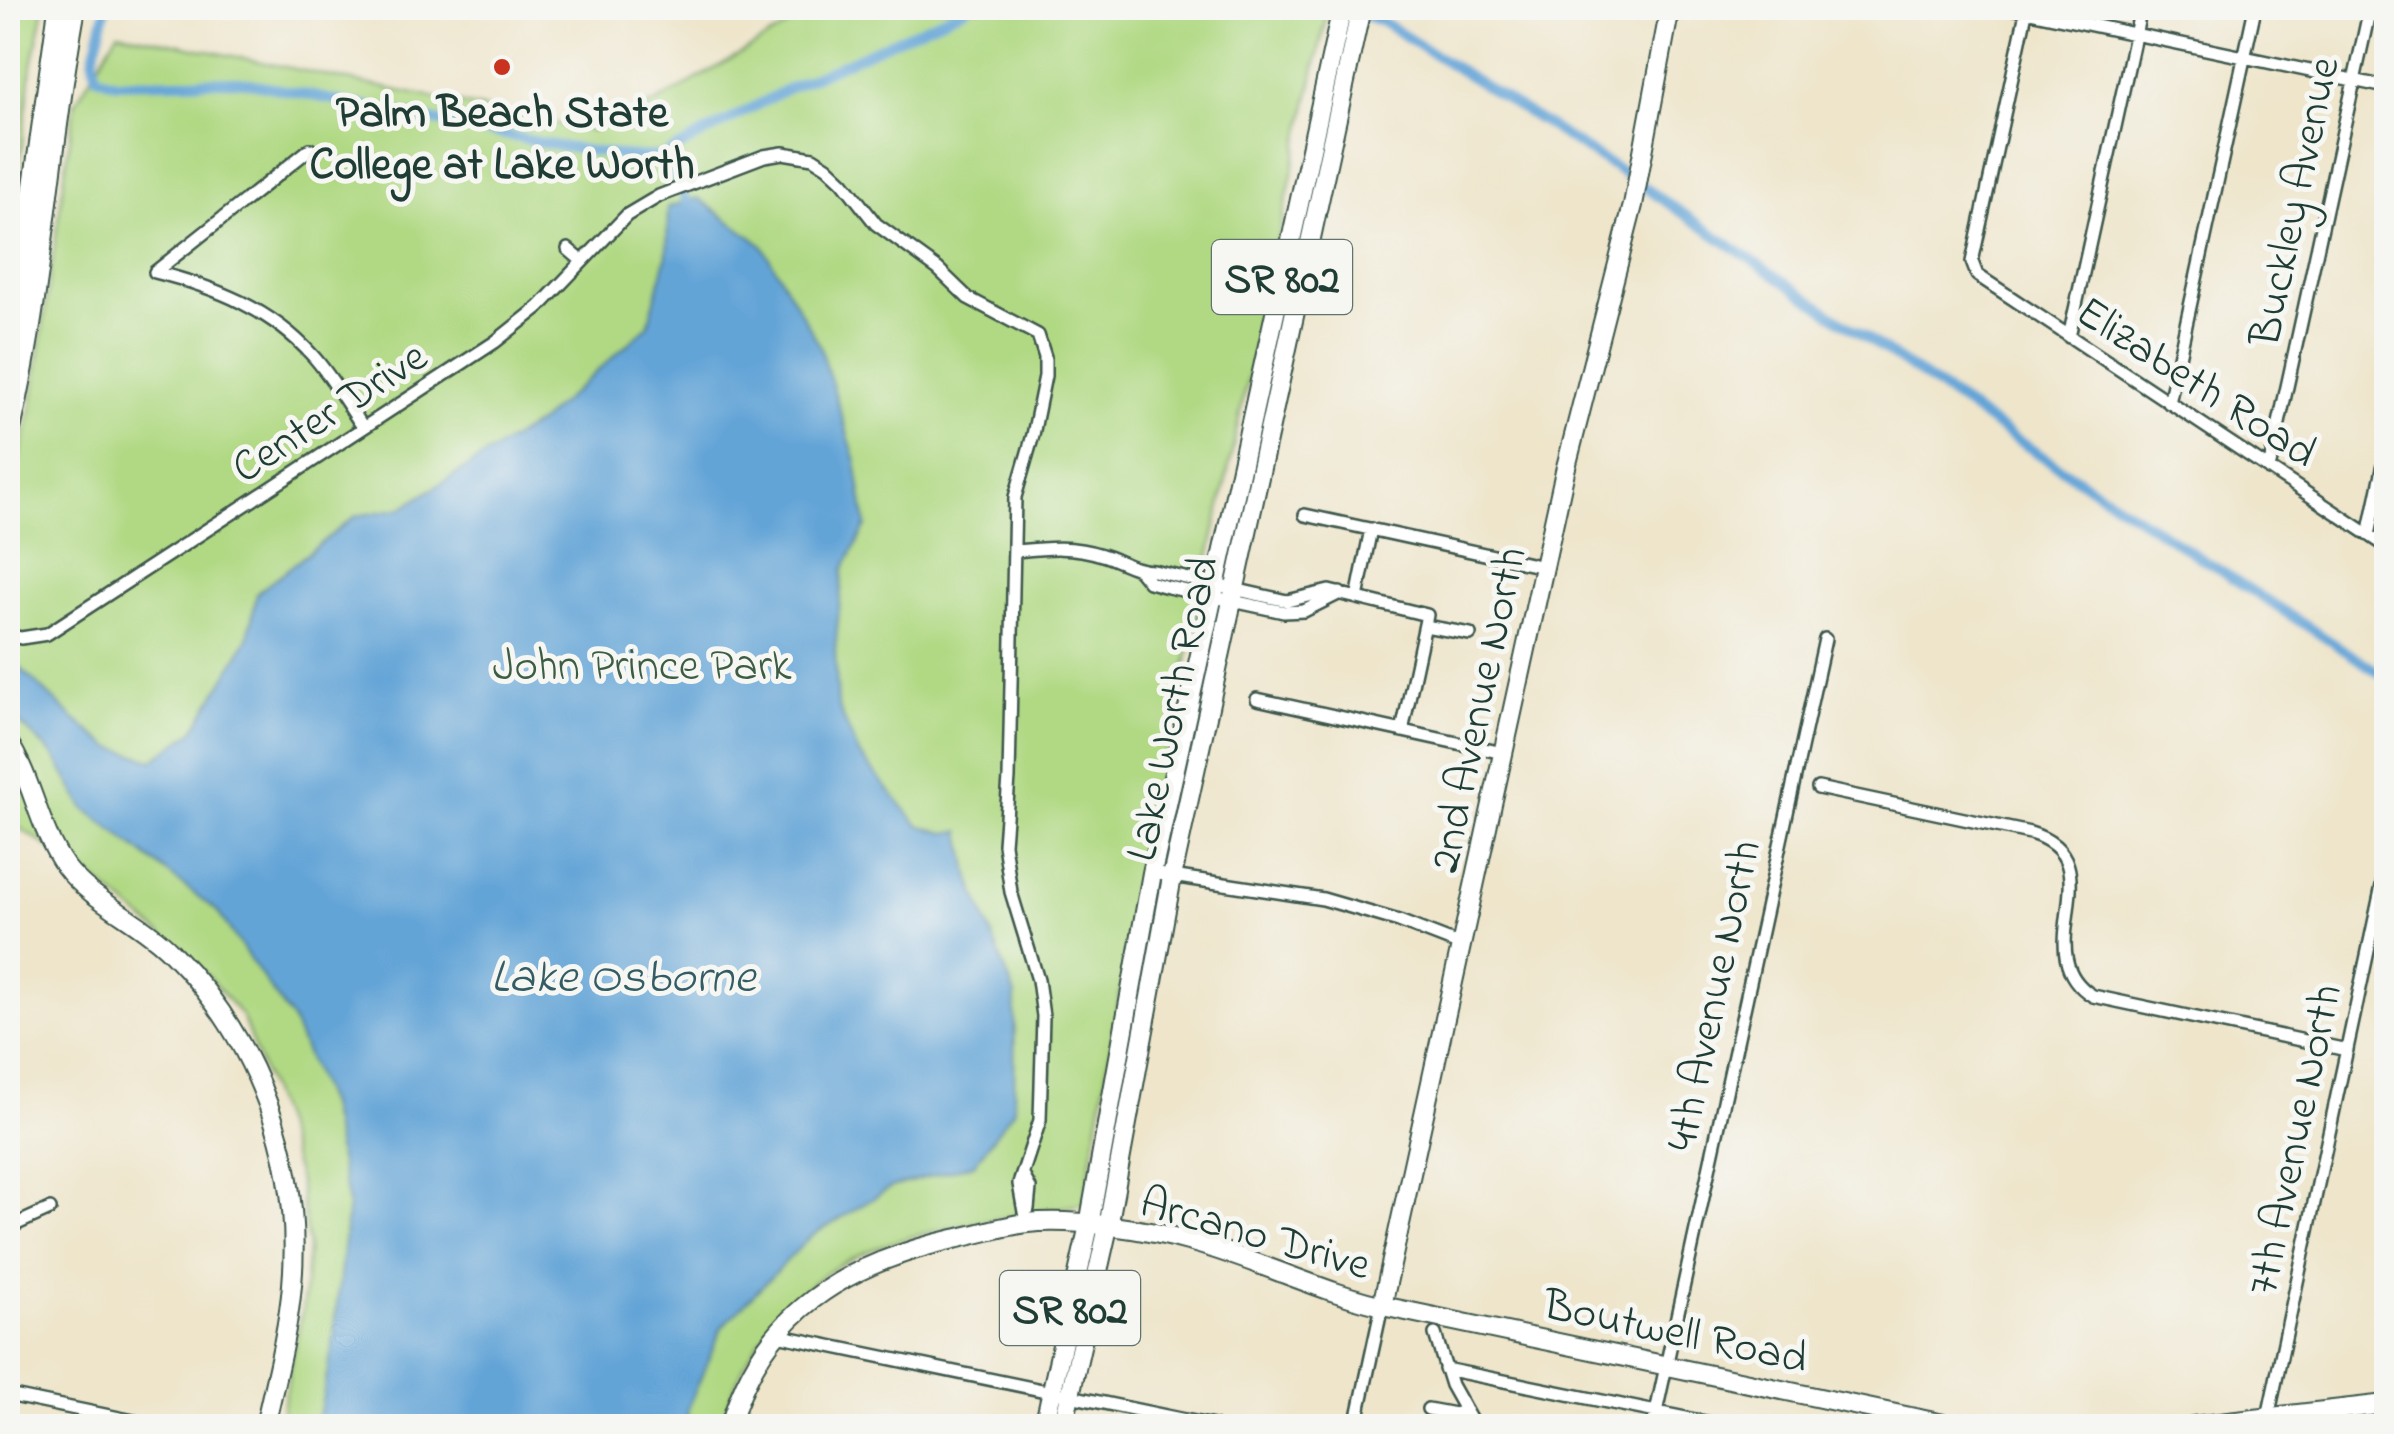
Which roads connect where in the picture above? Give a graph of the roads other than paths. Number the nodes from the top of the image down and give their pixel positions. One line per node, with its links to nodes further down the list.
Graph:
1 (58, 8): 21 (street)
2 (76, 8): 24 (street)
3 (1342, 8): 15 (street, Lake Worth Road / SR 802)
4 (1361, 8): 17 (street, Lake Worth Road / SR 802)
5 (1670, 8): 32 (street, 2nd Avenue North)
6 (2011, 8): 10 (street)
7 (2141, 8): 11 (street)
8 (2256, 8): 12 (street)
9 (2370, 8): 13 (street, Buckley Avenue)
10 (2026, 9): 11 (street); 20 (street, Elizabeth Road)
11 (2136, 34): 12 (street); 20 (street)
12 (2244, 57): 13 (street); 22 (street)
13 (2354, 80): 14 (street); 26 (street, Buckley Avenue)
14 (2386, 87)
15 (1321, 103): 17 (street); 33 (street, Lake Worth Road / SR 802)
16 (310, 149): 23 (street)
17 (1321, 191): 33 (street, Lake Worth Road / SR 802)
18 (568, 249): 19 (street)
19 (582, 261): 23 (street, Center Drive); 31 (street, Center Drive)
20 (2069, 337): 22 (street, Elizabeth Road)
21 (8, 364)
22 (2169, 403): 26 (street, Elizabeth Road)
23 (363, 427): 37 (street, Center Drive)
24 (8, 442)
25 (2386, 454): 29 (street)
26 (2269, 469): 29 (street, Elizabeth Road)
27 (1306, 515): 28 (street)
28 (1371, 530): 32 (street); 34 (street)
29 (2369, 535): 30 (street, Elizabeth Road)
30 (2386, 546)
31 (1016, 552): 33 (street); 50 (street)
32 (1544, 567): 42 (street, 2nd Avenue North)
33 (1222, 592): 34 (street); 45 (street, Lake Worth Road / SR 802); 46 (street, Lake Worth Road / SR 802)
34 (1357, 598): 35 (street)
35 (1425, 626): 36 (street); 40 (street)
36 (1470, 634)
37 (8, 636)
38 (1824, 639): 57 (street, 4th Avenue North)
39 (1258, 699): 40 (street)
40 (1402, 731): 42 (street)
41 (8, 742): 67 (street)
42 (1503, 753): 47 (street, 2nd Avenue North)
43 (1818, 788): 48 (street)
44 (2386, 867): 48 (street, 7th Avenue North)
45 (1152, 873): 46 (street); 51 (street, Lake Worth Road / SR 802)
46 (1172, 877): 47 (street); 52 (street, Lake Worth Road / SR 802)
47 (1461, 945): 54 (street, 2nd Avenue North)
48 (2347, 1050): 65 (street, 7th Avenue North)
49 (50, 1209): 53 (street)
50 (1026, 1223): 51 (street, Arcano Drive); 56 (street, Arcano Drive)
51 (1089, 1225): 52 (street, Arcano Drive); 59 (street, Lake Worth Road / SR 802)
52 (1108, 1227): 54 (street, Arcano Drive); 59 (street, Lake Worth Road / SR 802)
53 (8, 1228)
54 (1382, 1306): 57 (street, Boutwell Road); 72 (street, 2nd Avenue North)
55 (1436, 1334): 58 (street)
56 (777, 1335): 59 (street); 68 (street, Arcano Drive)
57 (1666, 1365): 64 (street, 4th Avenue North); 76 (street, Boutwell Road)
58 (1445, 1369): 63 (street); 64 (street)
59 (1060, 1394): 69 (street, Lake Worth Road / SR 802); 70 (street, Lake Worth Road / SR 802); 71 (street)
60 (8, 1395): 66 (street)
61 (2386, 1404): 65 (street)
62 (1428, 1409): 63 (street)
63 (1464, 1410): 73 (street)
64 (1656, 1412): 74 (street, 4th Avenue North); 75 (street)
65 (2266, 1422): 77 (street)
66 (158, 1426)
67 (265, 1426)
68 (730, 1426)
69 (1044, 1426)
70 (1063, 1426)
71 (1214, 1426)
72 (1356, 1426)
73 (1474, 1426)
74 (1653, 1426)
75 (1725, 1426)
76 (1953, 1426)
77 (2192, 1426)

